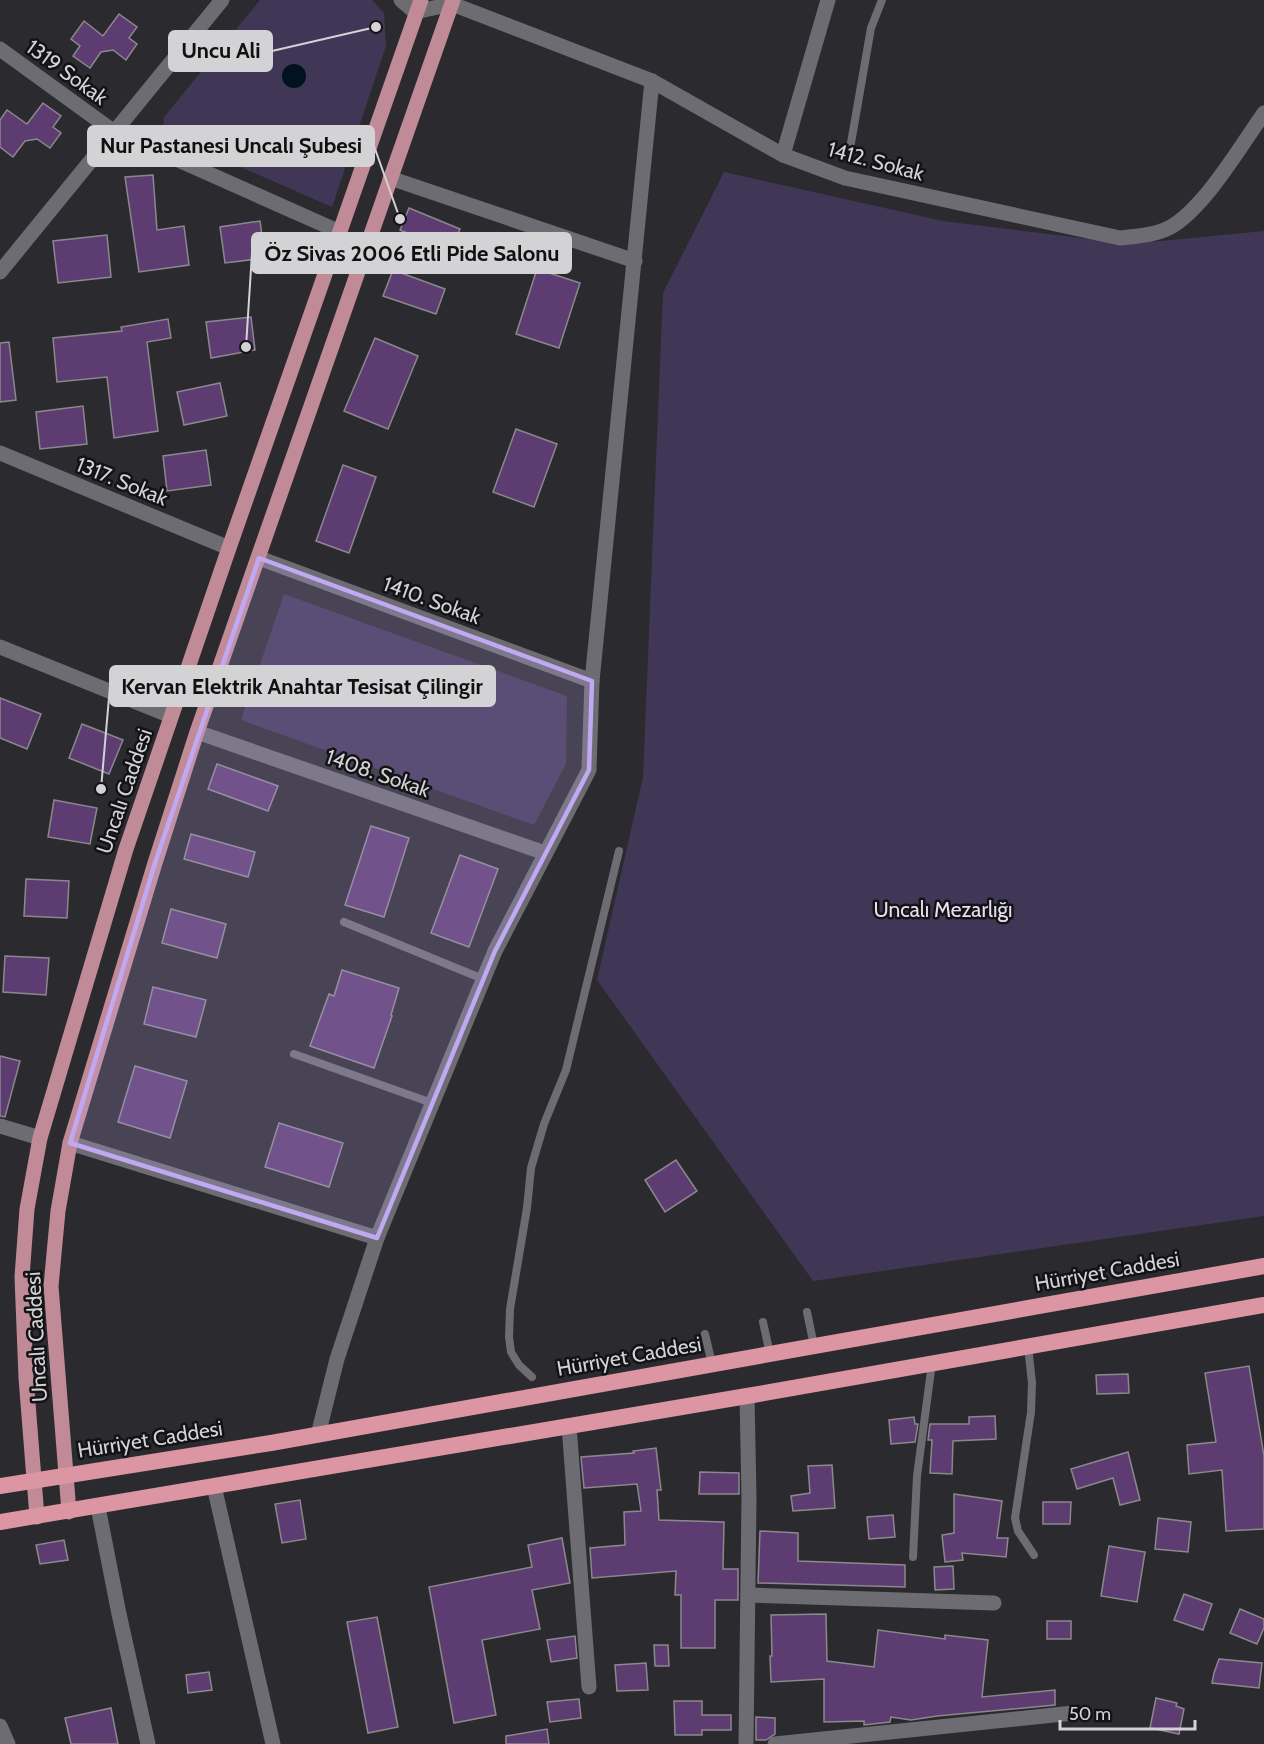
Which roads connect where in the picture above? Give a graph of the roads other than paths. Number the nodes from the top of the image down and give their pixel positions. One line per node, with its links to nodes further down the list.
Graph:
1 (222, 0): 10 (street)
2 (401, 0): 6 (street)
3 (828, 0): 12 (street)
4 (882, 0): 11 (lane)
5 (450, 1): 6 (street); 8 (street, 1412. Sokak); 13 (main road, Uncalı Caddesi)
6 (418, 6): 14 (main road, Uncalı Caddesi)
7 (0, 49): 10 (street, 1319 Sokak)
8 (652, 81): 12 (street, 1412. Sokak); 15 (street)
9 (1264, 112): 12 (street, 1412. Sokak)
10 (113, 131): 14 (street, 1319 Sokak); 16 (street)
11 (851, 143)
12 (783, 155)
13 (390, 178): 15 (street); 19 (main road, Uncalı Caddesi)
14 (340, 232): 18 (main road, Uncalı Caddesi)
15 (635, 261): 21 (street)
16 (0, 272)
17 (0, 453): 18 (street, 1317. Sokak)
18 (229, 548): 22 (main road, Uncalı Caddesi)
19 (259, 558): 21 (street, 1410. Sokak); 23 (main road, Uncalı Caddesi)
20 (0, 647): 22 (street)
21 (592, 681): 25 (street)
22 (171, 716): 31 (main road, Uncalı Caddesi)
23 (198, 732): 25 (street, 1408. Sokak); 32 (main road, Uncalı Caddesi)
24 (619, 851): 44 (lane)
25 (545, 853): 27 (street)
26 (344, 921): 27 (lane)
27 (483, 979): 29 (street)
28 (294, 1054): 29 (lane)
29 (432, 1103): 33 (street)
30 (0, 1126): 31 (street)
31 (40, 1138): 49 (main road, Uncalı Caddesi)
32 (70, 1143): 33 (street); 48 (main road, Uncalı Caddesi)
33 (377, 1238): 47 (street)
34 (1264, 1266): 39 (highway, Hürriyet Caddesi)
35 (1264, 1305): 40 (highway)
36 (807, 1312): 39 (lane)
37 (763, 1322): 41 (lane)
38 (705, 1334): 43 (lane)
39 (814, 1346): 41 (highway, Hürriyet Caddesi)
40 (1028, 1346): 42 (highway); 56 (lane)
41 (770, 1354): 43 (highway, Hürriyet Caddesi)
42 (932, 1363): 45 (highway); 57 (lane)
43 (712, 1364): 47 (highway, Hürriyet Caddesi)
44 (532, 1377)
45 (747, 1396): 46 (highway); 58 (street)
46 (569, 1426): 51 (highway); 60 (street)
47 (318, 1435): 48 (highway, Hürriyet Caddesi)
48 (65, 1476): 49 (highway, Hürriyet Caddesi); 53 (main road, Uncalı Caddesi)
49 (33, 1481): 50 (highway, Hürriyet Caddesi); 54 (main road, Uncalı Caddesi)
50 (0, 1485)
51 (214, 1486): 52 (highway); 65 (street)
52 (98, 1507): 53 (highway); 64 (street)
53 (69, 1512): 54 (highway)
54 (37, 1517): 55 (highway)
55 (0, 1522)
56 (1034, 1555)
57 (913, 1557)
58 (748, 1595): 59 (street); 66 (street)
59 (994, 1603)
60 (589, 1687)
61 (1073, 1713): 67 (street)
62 (0, 1726): 63 (street)
63 (8, 1744)
64 (148, 1744)
65 (273, 1744)
66 (746, 1744)
67 (775, 1744)

